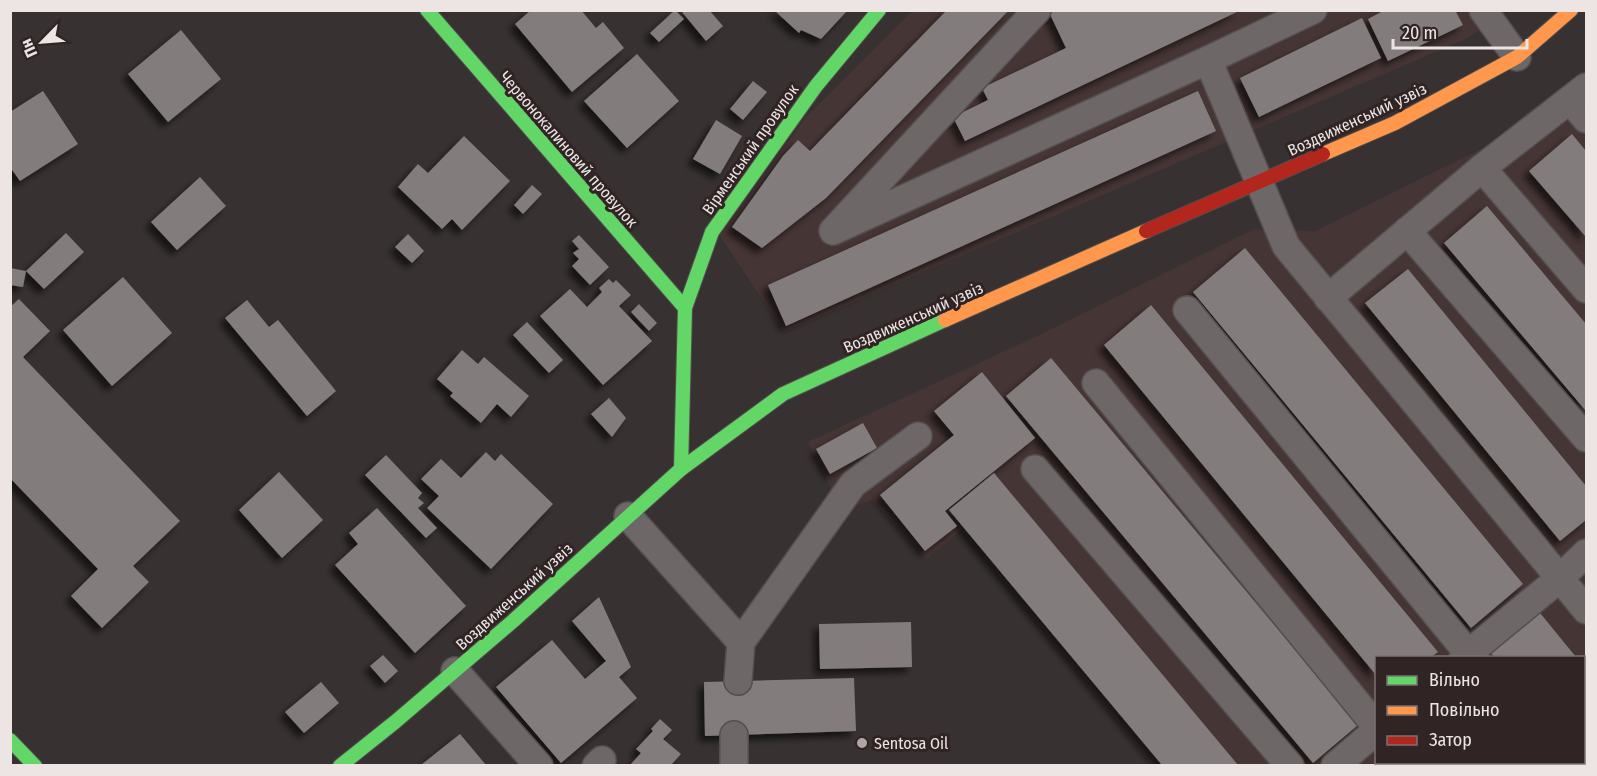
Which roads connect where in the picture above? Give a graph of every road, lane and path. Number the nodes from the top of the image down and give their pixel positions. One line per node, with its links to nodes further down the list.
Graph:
1 (427, 10): 15 (street, Червонокалиновий провулок)
2 (879, 10): 15 (street, Вірменський провулок)
3 (1037, 10): 8 (lane)
4 (1313, 10): 8 (lane)
5 (1483, 10): 7 (lane)
6 (1571, 10): 7 (street, Воздвиженський узвіз)
7 (1517, 57): 11 (street, Воздвиженський узвіз)
8 (1208, 60): 11 (lane)
9 (1581, 102): 10 (lane)
10 (1482, 168): 12 (lane); 13 (lane)
11 (1260, 182): 14 (lane); 20 (street, Воздвиженський узвіз)
12 (1407, 231): 14 (lane); 19 (lane)
13 (1587, 289)
14 (1328, 298): 24 (lane)
15 (685, 308): 20 (street, Вірменський провулок)
16 (1187, 310): 27 (lane)
17 (1096, 382): 30 (lane)
18 (918, 436): 26 (lane)
19 (1587, 438)
20 (681, 469): 22 (street, Воздвиженський узвіз)
21 (1035, 469): 38 (lane)
22 (628, 516): 26 (lane); 28 (street, Воздвиженський узвіз)
23 (1587, 553): 24 (lane)
24 (1560, 578): 25 (lane); 27 (lane)
25 (1587, 610)
26 (741, 642): 29 (lane)
27 (1468, 656)
28 (455, 670): 35 (street, Воздвиженський узвіз); 36 (lane)
29 (738, 681)
30 (1375, 724)
31 (1375, 732): 39 (lane)
32 (735, 735): 37 (lane)
33 (10, 740): 34 (street)
34 (35, 765)
35 (340, 765)
36 (539, 765)
37 (734, 765)
38 (1290, 765)
39 (1335, 765)

